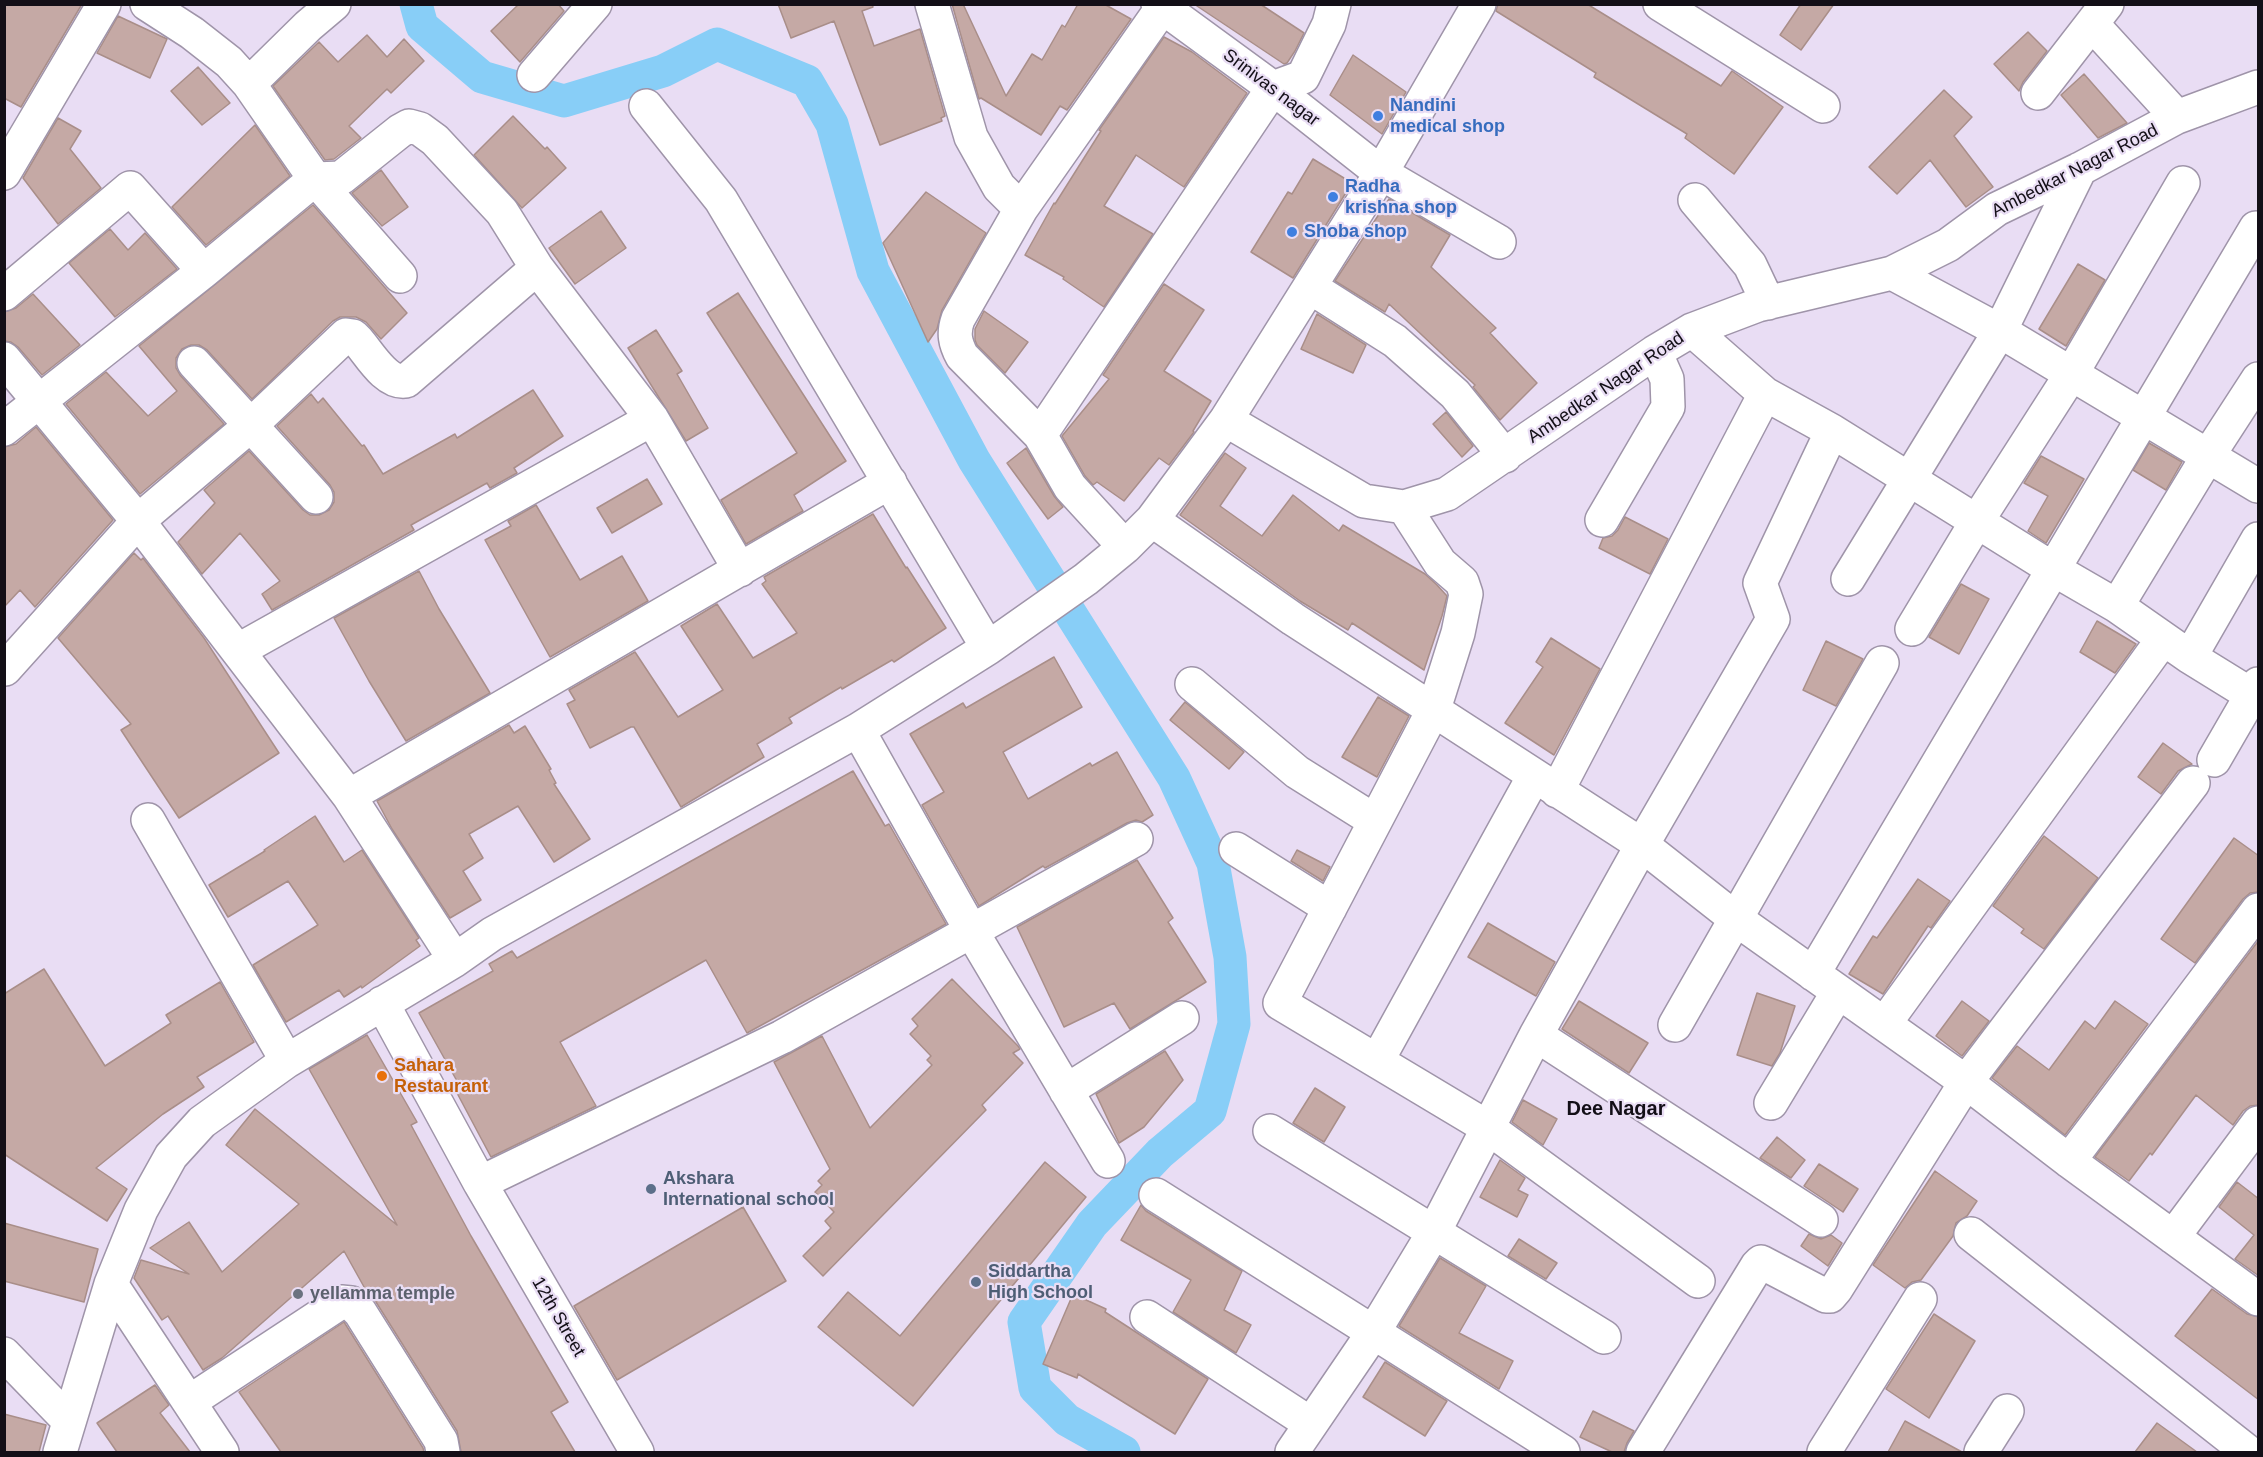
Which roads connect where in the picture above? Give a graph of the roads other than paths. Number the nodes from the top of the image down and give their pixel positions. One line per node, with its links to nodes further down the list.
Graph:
1 (104, 4): 20 (street)
2 (147, 4): 12 (street)
3 (334, 4): 12 (street)
4 (595, 4): 11 (street)
5 (932, 4): 25 (street)
6 (1334, 4): 14 (street)
7 (1479, 4): 21 (street)
8 (1660, 4): 17 (street)
9 (1160, 6): 14 (street, Srinivas nagar); 25 (street)
10 (2099, 14): 15 (street); 18 (street)
11 (534, 75)
12 (249, 84): 22 (street)
13 (2259, 87): 18 (street, Ambedkar Nagar Road)
14 (1273, 88): 21 (street, Srinivas nagar); 50 (street)
15 (2038, 93)
16 (646, 106): 54 (street)
17 (1823, 106)
18 (2177, 117): 19 (street, Ambedkar Nagar Road)
19 (2080, 169): 30 (street, Ambedkar Nagar Road); 36 (street)
20 (4, 173)
21 (1381, 173): 27 (street, Srinivas nagar); 32 (street)
22 (315, 179): 28 (street); 29 (street); 31 (street)
23 (2183, 183): 40 (street)
24 (1695, 200): 34 (street)
25 (1021, 209): 50 (street)
26 (2256, 228): 44 (street)
27 (1499, 242)
28 (537, 268): 45 (street); 47 (street)
29 (204, 271): 33 (street); 43 (street)
30 (1892, 273): 34 (street, Ambedkar Nagar Road); 36 (street)
31 (400, 276)
32 (1310, 287): 46 (street); 51 (street)
33 (4, 294)
34 (1768, 303): 35 (street, Ambedkar Nagar Road)
35 (1692, 330): 37 (street, Ambedkar Nagar Road); 42 (street)
36 (2001, 331): 40 (street); 53 (street)
37 (1656, 352): 51 (street, Ambedkar Nagar Road); 60 (street)
38 (4, 359): 43 (street)
39 (194, 363): 47 (street)
40 (2072, 373): 44 (street); 61 (street)
41 (2259, 379): 52 (street)
42 (1765, 394): 49 (street); 81 (street)
43 (39, 402): 48 (street); 58 (street)
44 (2142, 416): 52 (street); 64 (street)
45 (652, 419): 65 (street); 71 (street)
46 (1226, 420): 57 (street, Ambedkar Nagar Road); 59 (street)
47 (251, 425): 56 (street); 58 (street)
48 (4, 429)
49 (1832, 431): 53 (street); 86 (street)
50 (1040, 435): 63 (street)
51 (1505, 456): 57 (street, Ambedkar Nagar Road)
52 (2208, 456): 55 (street); 67 (street)
53 (1909, 478): 61 (street); 66 (street)
54 (890, 482): 65 (street); 70 (street)
55 (2259, 486)
56 (316, 497)
57 (1404, 507): 77 (street)
58 (138, 520): 71 (street); 74 (street)
59 (1152, 520): 63 (street); 77 (street)
60 (1602, 520)
61 (1977, 521): 64 (street); 68 (street)
62 (2259, 539): 72 (street)
63 (1125, 547): 70 (street)
64 (2053, 569): 67 (street); 93 (street)
65 (740, 570): 82 (street)
66 (1848, 579)
67 (2117, 606): 69 (street)
68 (1912, 629)
69 (2163, 639): 72 (street); 96 (street)
70 (988, 648): 78 (street)
71 (239, 650): 82 (street)
72 (2190, 657): 76 (street)
73 (1882, 663): 90 (street)
74 (5, 669)
75 (1192, 684): 84 (street)
76 (2256, 693): 79 (street)
77 (1434, 709): 81 (street); 84 (street)
78 (858, 730): 91 (street); 92 (street)
79 (2214, 760)
80 (2193, 783): 101 (street)
81 (1545, 784): 86 (street); 100 (street)
82 (349, 796): 92 (street)
83 (148, 820): 99 (street)
84 (1375, 821): 88 (street)
85 (1136, 839): 91 (street)
86 (1642, 845): 90 (street); 98 (street)
87 (1236, 849): 88 (street)
88 (1330, 908): 100 (street)
89 (2259, 910): 108 (street)
90 (1736, 919): 93 (street); 97 (street)
91 (972, 932): 102 (street); 109 (street)
92 (455, 960): 94 (street)
93 (1825, 983): 96 (street); 103 (street)
94 (382, 1003): 99 (street); 109 (street, 12th Street)
95 (1182, 1018): 102 (street)
96 (1885, 1023): 101 (street)
97 (1675, 1025)
98 (1536, 1035): 105 (street); 111 (street)
99 (287, 1061): 116 (street)
100 (1377, 1061): 105 (street)
101 (1966, 1082): 108 (street); 133 (street)
102 (1066, 1091): 107 (street)
103 (1771, 1103)
104 (2259, 1123): 114 (street)
105 (1487, 1127): 112 (street); 115 (street)
106 (1270, 1131): 112 (street)
107 (1108, 1161)
108 (2069, 1161): 114 (street)
109 (480, 1183): 130 (street, 12th Street)
110 (1156, 1195): 120 (street)
111 (1821, 1220)
112 (1434, 1232): 120 (street); 121 (street)
113 (1971, 1234): 136 (street)
114 (2173, 1237): 118 (street)
115 (1698, 1281)
116 (111, 1284): 124 (street); 125 (street)
117 (1920, 1299): 134 (street)
118 (2259, 1299)
119 (1147, 1317): 126 (street)
120 (1373, 1333): 126 (street); 132 (street)
121 (1604, 1337)
122 (4, 1354): 124 (street)
123 (2007, 1411): 135 (street)
124 (69, 1421): 127 (street)
125 (212, 1423): 128 (street); 129 (street)
126 (1311, 1424): 131 (street)
127 (60, 1452)
128 (242, 1452)
129 (443, 1452)
130 (637, 1452)
131 (1292, 1452)
132 (1563, 1452)
133 (1643, 1452)
134 (1824, 1452)
135 (1982, 1452)
136 (2248, 1452)

